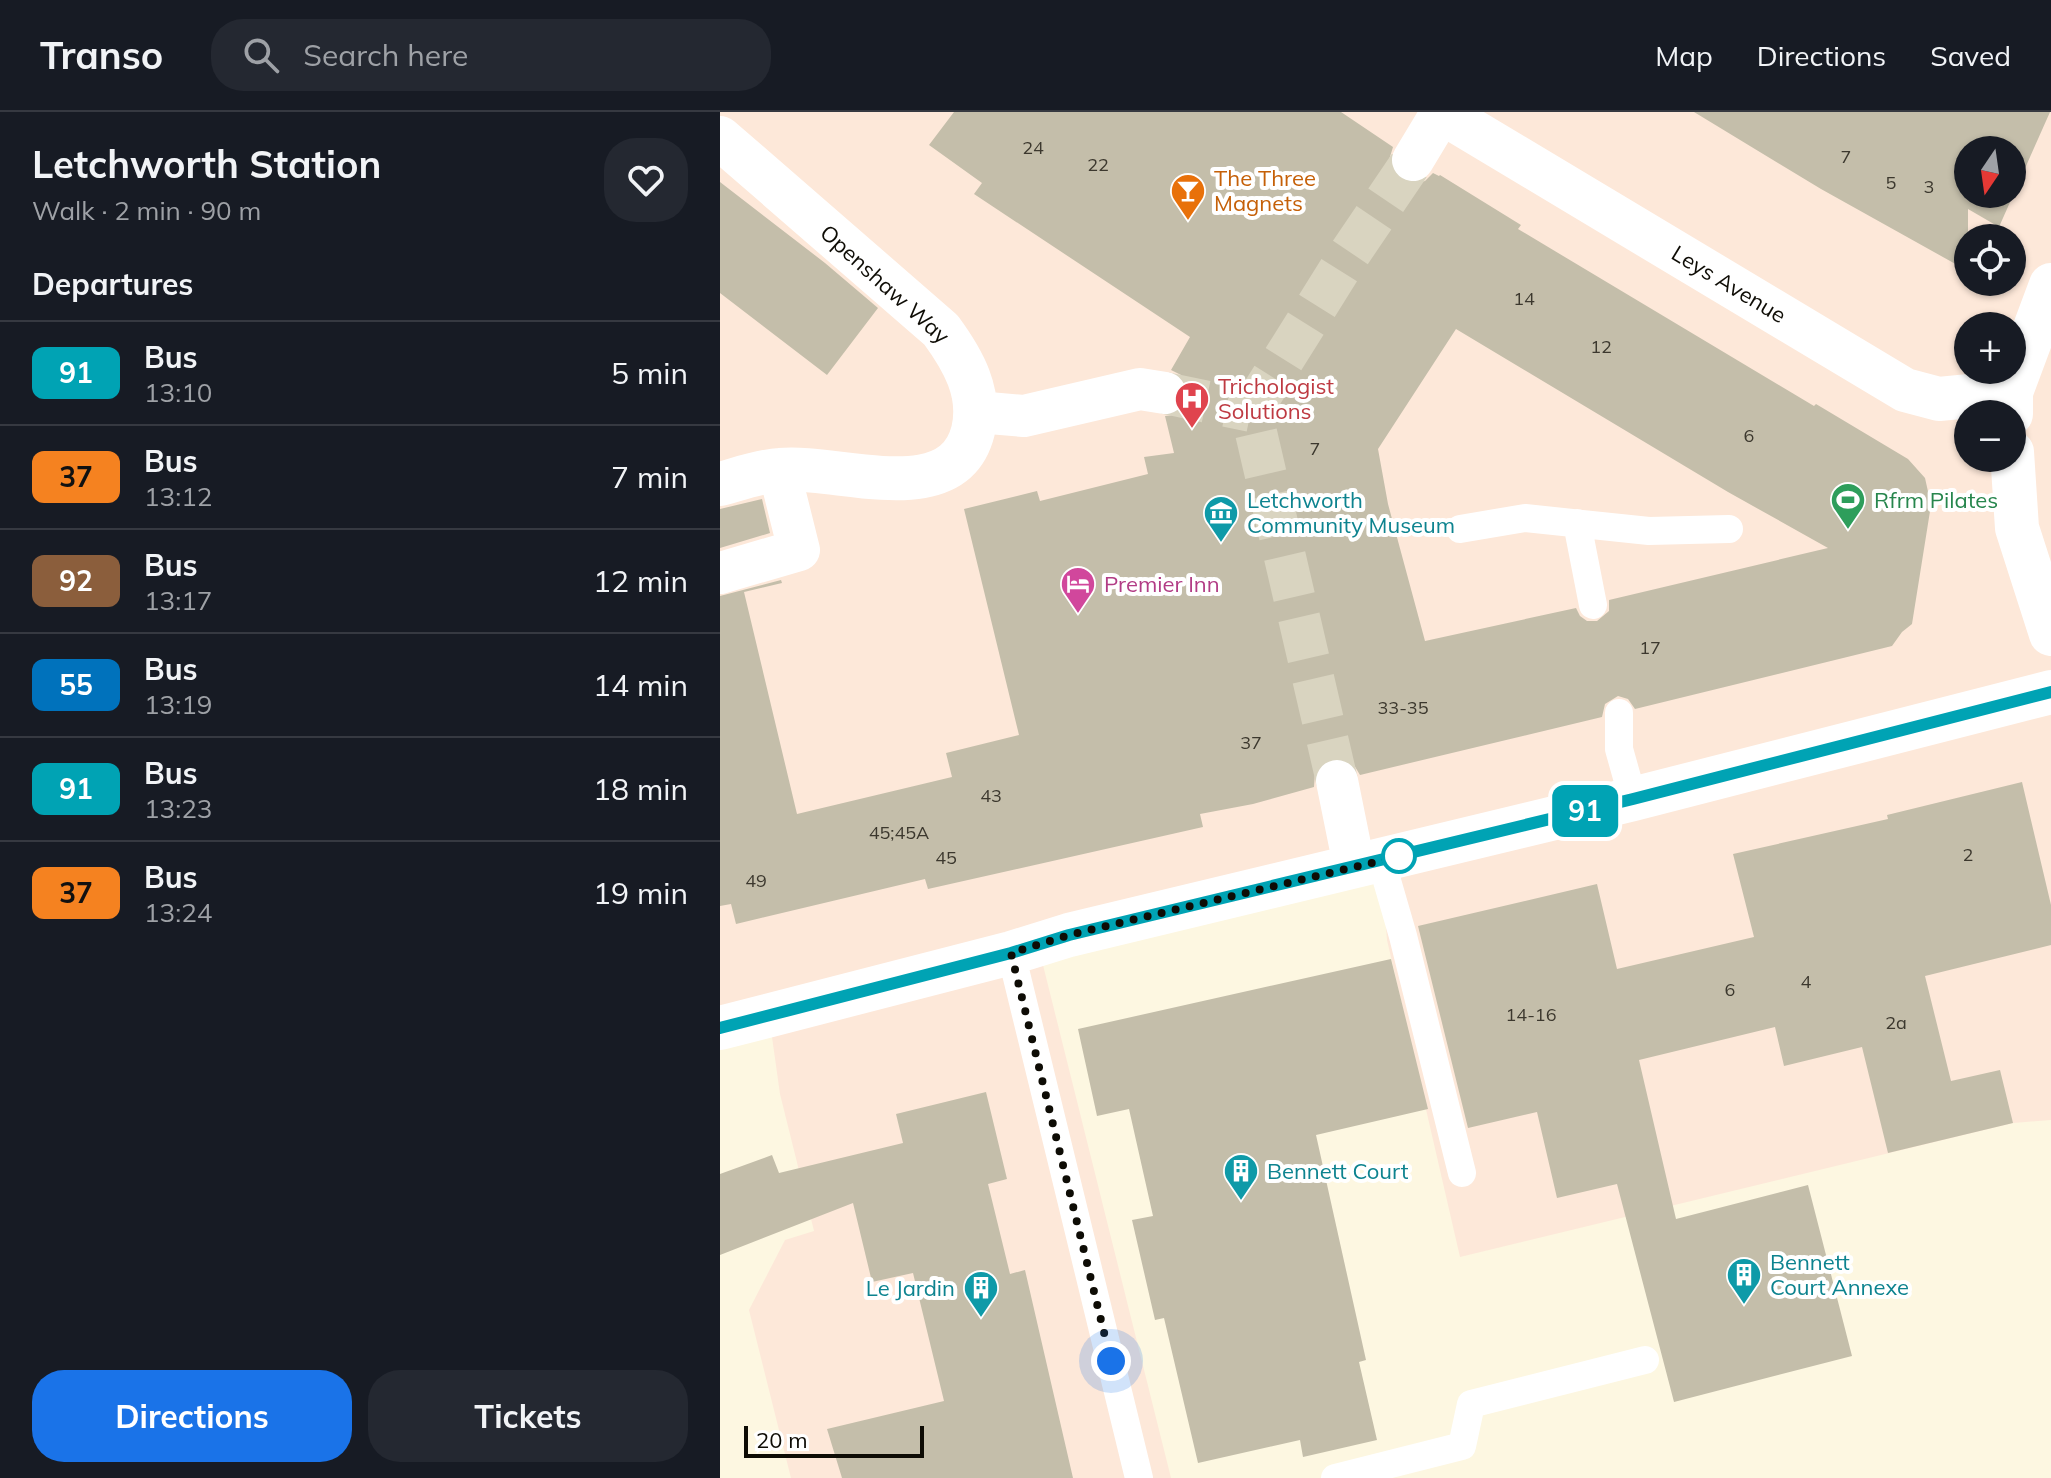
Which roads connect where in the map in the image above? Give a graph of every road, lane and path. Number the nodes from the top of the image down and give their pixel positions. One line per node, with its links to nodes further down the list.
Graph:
1 (1441, 112): 3 (street); 6 (street, Leys Avenue)
2 (720, 138): 8 (street, Openshaw Way)
3 (1413, 160)
4 (2051, 285): 7 (street)
5 (1165, 393): 8 (street)
6 (1957, 400)
7 (2012, 400)
8 (977, 412): 9 (street)
9 (779, 470): 11 (street); 15 (street)
10 (2013, 472): 17 (street)
11 (720, 484)
12 (1577, 523): 13 (lane); 14 (lane); 16 (lane)
13 (1460, 529)
14 (1729, 529)
15 (720, 573)
16 (1593, 605)
17 (2051, 634)
18 (2051, 692): 21 (street)
19 (1619, 713): 21 (lane)
20 (1337, 781): 22 (street)
21 (1633, 799): 22 (street)
22 (1368, 863): 23 (street); 25 (lane)
23 (1011, 953): 24 (street); 27 (lane)
24 (720, 1026)
25 (1462, 1173)
26 (1645, 1360): 28 (lane)
27 (1139, 1478)
28 (1335, 1478)

